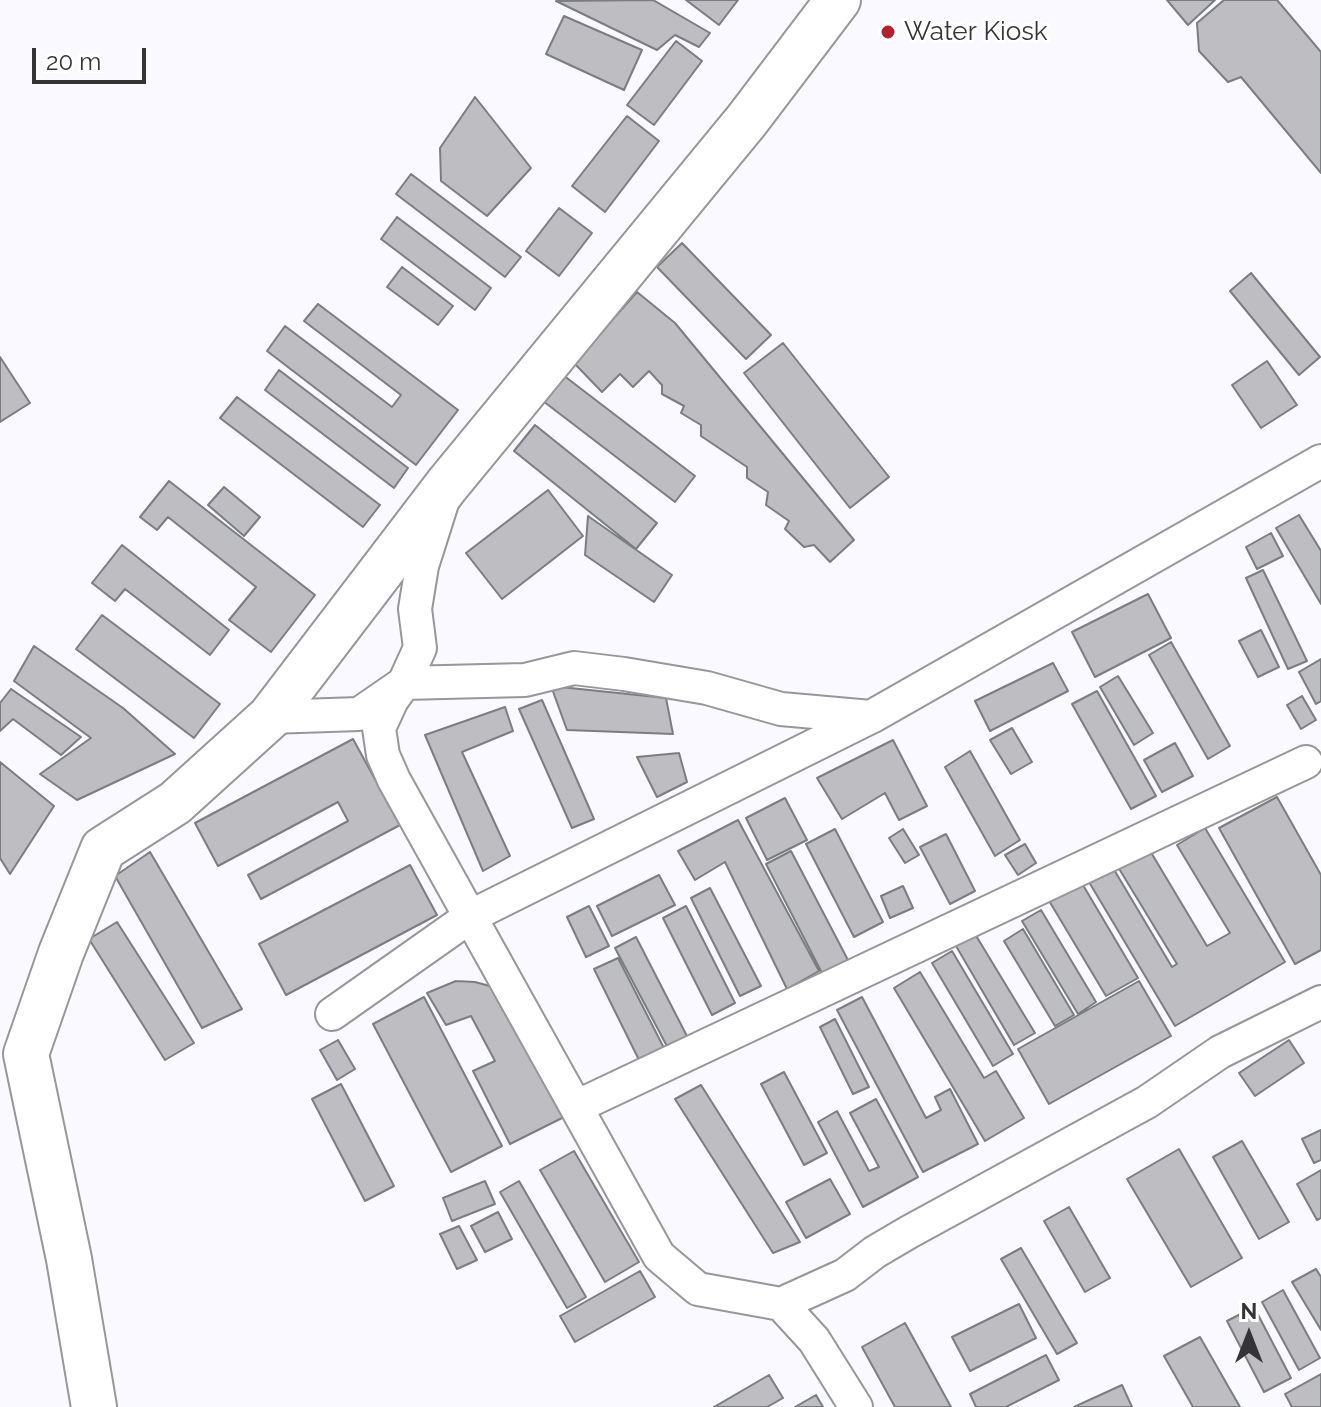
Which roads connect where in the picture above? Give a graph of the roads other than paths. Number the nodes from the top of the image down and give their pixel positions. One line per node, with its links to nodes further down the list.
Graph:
1 (838, 0): 3 (main road)
2 (1321, 461): 6 (street)
3 (447, 485): 4 (street); 5 (main road)
4 (404, 683): 5 (street); 6 (street); 8 (street)
5 (270, 717): 11 (main road)
6 (871, 717): 8 (street)
7 (1316, 768): 12 (street)
8 (471, 916): 10 (street); 12 (street)
9 (1321, 1002): 13 (street)
10 (332, 1014)
11 (13, 1050): 14 (main road)
12 (578, 1106): 13 (street)
13 (781, 1304): 15 (street)
14 (94, 1407)
15 (856, 1407)

